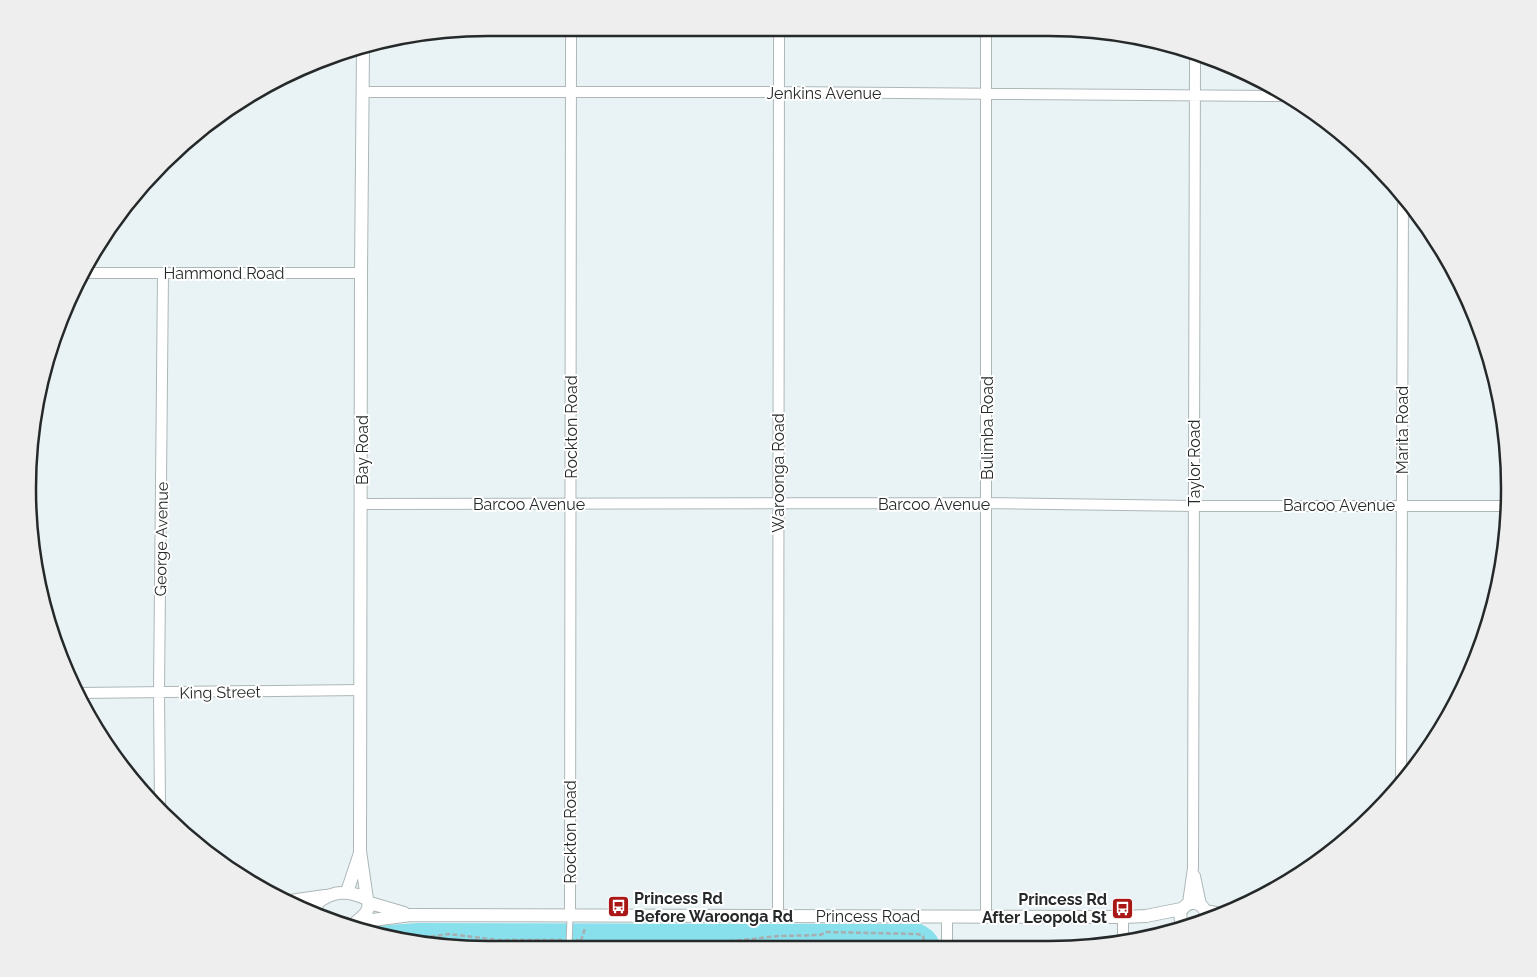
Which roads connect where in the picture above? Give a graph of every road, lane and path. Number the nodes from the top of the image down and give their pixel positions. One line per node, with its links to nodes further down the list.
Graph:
1 (571, 36): 8 (street, Rockton Road)
2 (779, 36): 7 (street, Waroonga Road)
3 (986, 36): 9 (street, Bulimba Road)
4 (363, 54): 6 (street, Bay Road)
5 (1195, 60): 10 (street, Taylor Road)
6 (364, 92): 8 (street, Jenkins Avenue); 15 (street, Bay Road)
7 (779, 92): 8 (street, Jenkins Avenue); 9 (street, Jenkins Avenue); 19 (street, Waroonga Road)
8 (572, 93): 18 (street, Rockton Road)
9 (987, 94): 10 (street, Jenkins Avenue); 16 (street, Bulimba Road)
10 (1195, 96): 11 (street, Jenkins Avenue); 21 (street, Taylor Road)
11 (1273, 96)
12 (1403, 208): 20 (street, Marita Road)
13 (91, 273): 14 (street, Hammond Road)
14 (163, 273): 15 (street, Hammond Road); 24 (street, George Avenue)
15 (361, 273): 17 (street, Bay Road)
16 (987, 503): 19 (street, Barcoo Avenue); 21 (street, Barcoo Avenue); 39 (street, Bulimba Road)
17 (362, 504): 18 (street, Barcoo Avenue); 23 (street, Bay Road)
18 (570, 504): 19 (street, Barcoo Avenue); 36 (street, Rockton Road)
19 (778, 504): 37 (street, Waroonga Road)
20 (1402, 504): 21 (street, Barcoo Avenue); 22 (street, Barcoo Avenue); 26 (street, Marita Road)
21 (1194, 506): 34 (street, Taylor Road)
22 (1500, 506)
23 (361, 690): 24 (street, King Street); 28 (street, Bay Road)
24 (160, 692): 25 (street, King Street); 27 (street, George Avenue)
25 (85, 693)
26 (1401, 772)
27 (160, 799)
28 (360, 851): 29 (street, Bay Road); 32 (street, Bay Road)
29 (347, 892): 30 (street); 32 (street, Princess Road)
30 (326, 896): 31 (street); 33 (street)
31 (300, 900)
32 (368, 901): 35 (street, Princess Road); 41 (street)
33 (316, 906)
34 (1193, 914): 40 (street, Princess Road)
35 (411, 915): 36 (street, Princess Road); 42 (street, Princess Road)
36 (570, 916): 37 (street, Princess Road); 50 (lane)
37 (778, 916): 38 (street, Princess Road)
38 (947, 916): 39 (street, Princess Road); 54 (street)
39 (986, 916): 40 (street, Princess Road)
40 (1123, 917): 45 (street)
41 (356, 921)
42 (360, 922)
43 (586, 924): 48 (path)
44 (791, 930): 46 (path)
45 (1123, 934)
46 (791, 936): 52 (path); 53 (path)
47 (429, 937): 49 (path)
48 (581, 940): 51 (path)
49 (522, 941)
50 (569, 941)
51 (577, 941)
52 (734, 941)
53 (924, 941)
54 (947, 941)

